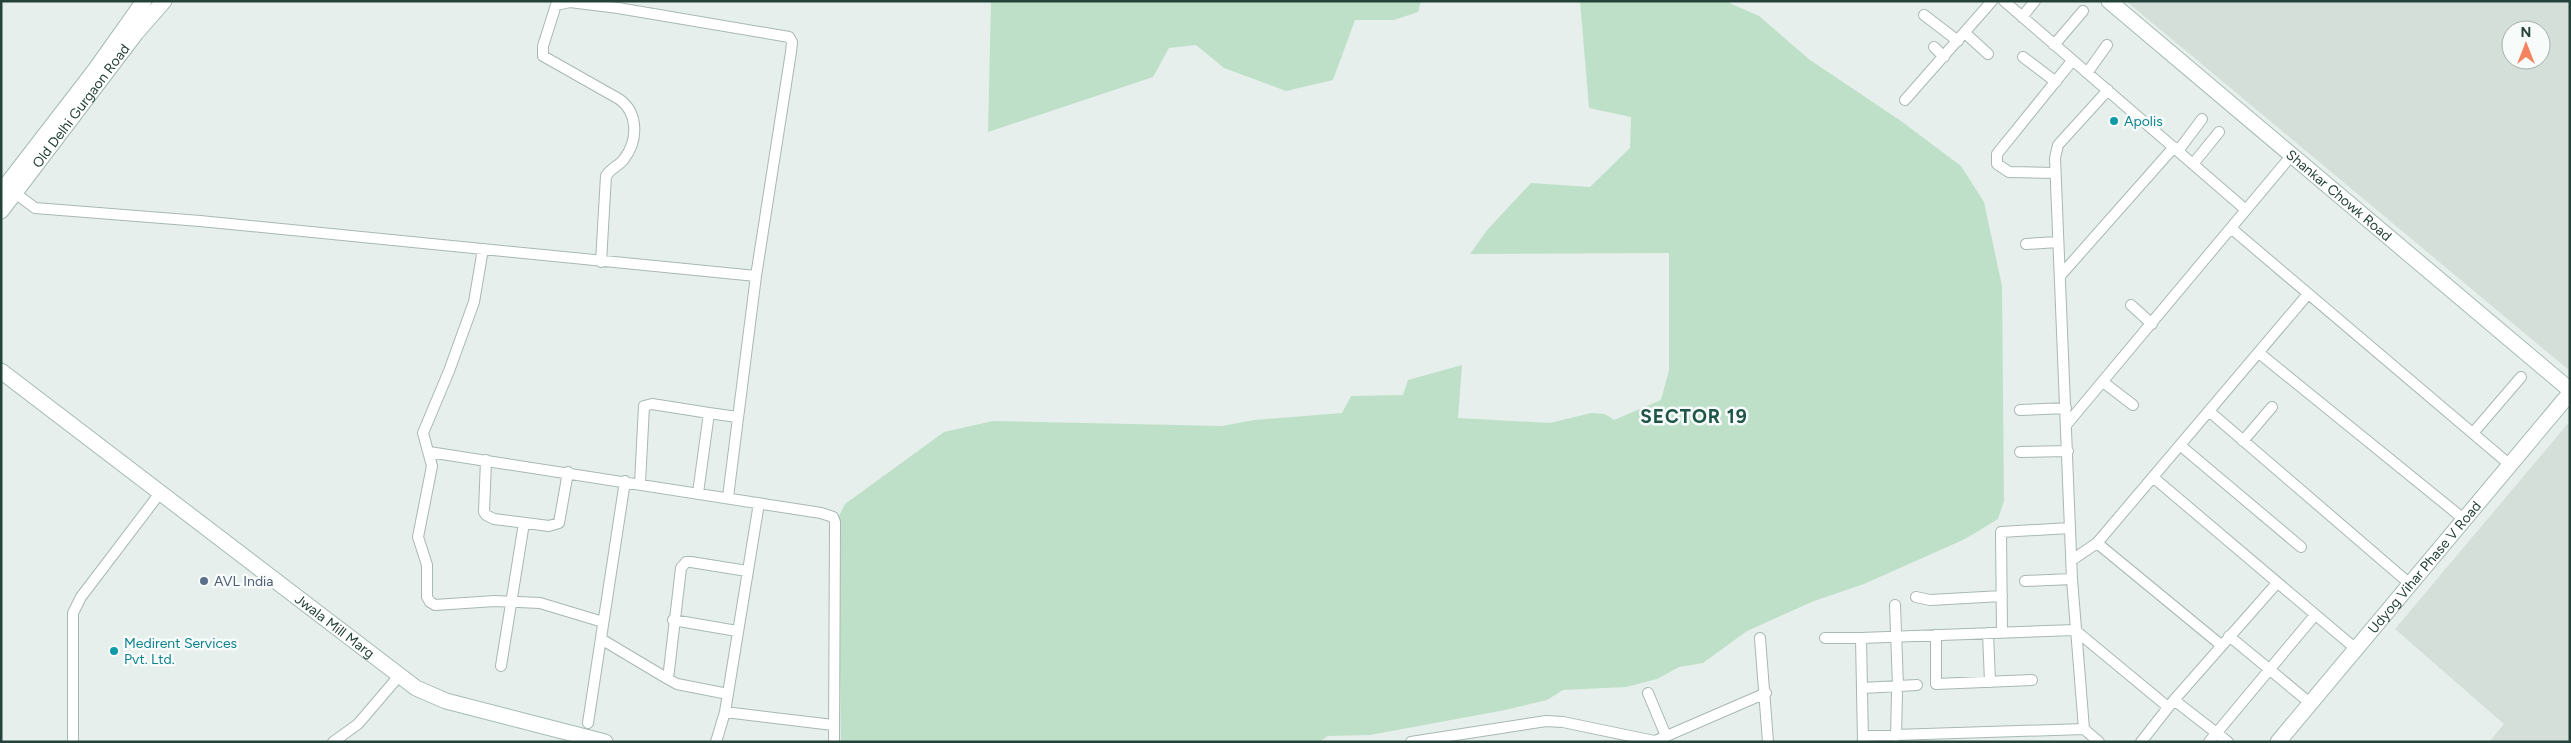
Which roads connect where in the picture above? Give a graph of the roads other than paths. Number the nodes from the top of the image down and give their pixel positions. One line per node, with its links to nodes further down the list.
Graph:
1 (144, 1): 29 (main road, Old Delhi Gurgaon Road)
2 (164, 1): 29 (main road, Old Delhi Gurgaon Road)
3 (1992, 1): 11 (street)
4 (2004, 1): 10 (street)
5 (2035, 1): 10 (street)
6 (2109, 1): 26 (main road, Shankar Chowk Road)
7 (2120, 1): 45 (main road, Shankar Chowk Road)
8 (2083, 10): 12 (street)
9 (1924, 14): 11 (street)
10 (2022, 18): 12 (street)
11 (1961, 37): 15 (street); 16 (street)
12 (2054, 45): 18 (street)
13 (2107, 45): 19 (street)
14 (1934, 47): 16 (street)
15 (1988, 54)
16 (1944, 56): 22 (street)
17 (2024, 57): 20 (street)
18 (2072, 61): 19 (street); 20 (street)
19 (2087, 73): 21 (street)
20 (2056, 82): 28 (street)
21 (2108, 90): 25 (street); 28 (street)
22 (1905, 100)
23 (2202, 119): 25 (street)
24 (2219, 132): 27 (street)
25 (2176, 149): 27 (street); 38 (street)
26 (2291, 156): 30 (street); 47 (main road, Shankar Chowk Road)
27 (2193, 164): 30 (street)
28 (2055, 173): 33 (street)
29 (8, 190): 31 (main road, Old Delhi Gurgaon Road); 35 (street)
30 (2246, 210): 32 (street)
31 (1, 211)
32 (2232, 229): 39 (street); 41 (street)
33 (2058, 242): 34 (street); 38 (street)
34 (2026, 244)
35 (483, 249): 36 (street); 60 (street)
36 (602, 262): 37 (street); 37 (street)
37 (756, 276): 54 (street)
38 (2060, 276): 50 (street)
39 (2308, 294): 42 (street); 56 (street)
40 (2131, 306): 41 (street)
41 (2152, 324): 46 (street)
42 (2259, 353): 52 (street); 72 (street)
43 (1, 371): 68 (main road, Jwala Mill Marg)
44 (2520, 377): 56 (street)
45 (2570, 377)
46 (2103, 382): 48 (street); 55 (street)
47 (2570, 392): 63 (main road, Udyog Vihar Phase V Road)
48 (2134, 405)
49 (2272, 407): 57 (street)
50 (2066, 408): 51 (street); 55 (street)
51 (2020, 410)
52 (2210, 412): 57 (street); 58 (street)
53 (709, 413): 54 (street); 67 (street); 69 (street)
54 (737, 417): 70 (street)
55 (2067, 424): 59 (street)
56 (2473, 433): 63 (street)
57 (2243, 441): 82 (street)
58 (2181, 446): 65 (street); 76 (street)
59 (2068, 451): 61 (street); 74 (street)
60 (429, 452): 62 (street); 85 (street)
61 (2020, 452)
62 (486, 460): 64 (street); 73 (street)
63 (2509, 464): 72 (main road, Udyog Vihar Phase V Road)
64 (568, 472): 66 (street); 73 (street)
65 (2154, 478): 75 (street); 81 (street)
66 (625, 481): 67 (street); 89 (street)
67 (640, 483): 69 (street)
68 (160, 493): 105 (main road, Jwala Mill Marg); 127 (street)
69 (698, 493): 70 (street)
70 (728, 497): 71 (street)
71 (759, 503): 78 (street); 119 (street)
72 (2465, 520): 82 (main road, Udyog Vihar Phase V Road)
73 (524, 523): 85 (street)
74 (2070, 528): 77 (street); 83 (street)
75 (2097, 543): 77 (street); 101 (street)
76 (2301, 548)
77 (2072, 560): 79 (street)
78 (746, 572): 88 (street); 91 (street)
79 (2072, 579): 80 (street); 90 (street)
80 (2025, 581)
81 (2277, 582): 87 (street); 95 (street)
82 (2410, 584): 102 (main road, Udyog Vihar Phase V Road)
83 (2002, 596): 84 (street); 92 (street)
84 (1916, 597)
85 (513, 601): 89 (street); 103 (street)
86 (1895, 605): 96 (street)
87 (2315, 615): 102 (street); 104 (street)
88 (673, 620): 91 (street); 106 (street)
89 (603, 622): 100 (street)
90 (2076, 630): 92 (street); 115 (street); 120 (street)
91 (737, 631): 114 (street)
92 (2002, 632): 93 (street)
93 (1988, 633): 94 (street); 108 (street)
94 (1936, 635): 96 (street); 108 (street)
95 (2229, 636): 101 (street); 104 (street)
96 (1896, 637): 99 (street); 111 (street)
97 (1760, 638): 113 (street)
98 (1825, 638): 99 (street)
99 (1861, 638): 110 (street)
100 (602, 639): 106 (street); 118 (street)
101 (2221, 645): 115 (street)
102 (2356, 649): 116 (main road, Udyog Vihar Phase V Road)
103 (500, 666)
104 (2270, 669): 116 (street); 121 (street)
105 (399, 676): 128 (street); 129 (main road, Jwala Mill Marg)
106 (668, 679): 114 (street)
107 (2032, 680): 108 (street)
108 (1990, 682)
109 (1917, 685): 111 (street)
110 (1863, 688): 111 (street); 125 (street)
111 (1898, 690): 122 (street)
112 (1648, 693): 126 (street)
113 (1766, 693): 126 (street); 133 (street)
114 (728, 694): 117 (street)
115 (2171, 703): 121 (street); 135 (street)
116 (2310, 703): 138 (main road, Udyog Vihar Phase V Road)
117 (725, 712): 119 (street); 130 (street)
118 (588, 723)
119 (834, 725): 131 (street)
120 (2084, 729): 123 (street); 134 (street)
121 (2217, 733): 136 (street); 137 (street)
122 (1896, 736): 124 (street); 125 (street)
123 (2012, 737): 124 (street)
124 (1949, 738)
125 (1863, 739)
126 (1660, 740): 132 (street)
127 (72, 742)
128 (333, 742)
129 (605, 742)
130 (716, 742)
131 (834, 742)
132 (1410, 742)
133 (1768, 742)
134 (2099, 742)
135 (2141, 742)
136 (2209, 742)
137 (2228, 742)
138 (2278, 742)

